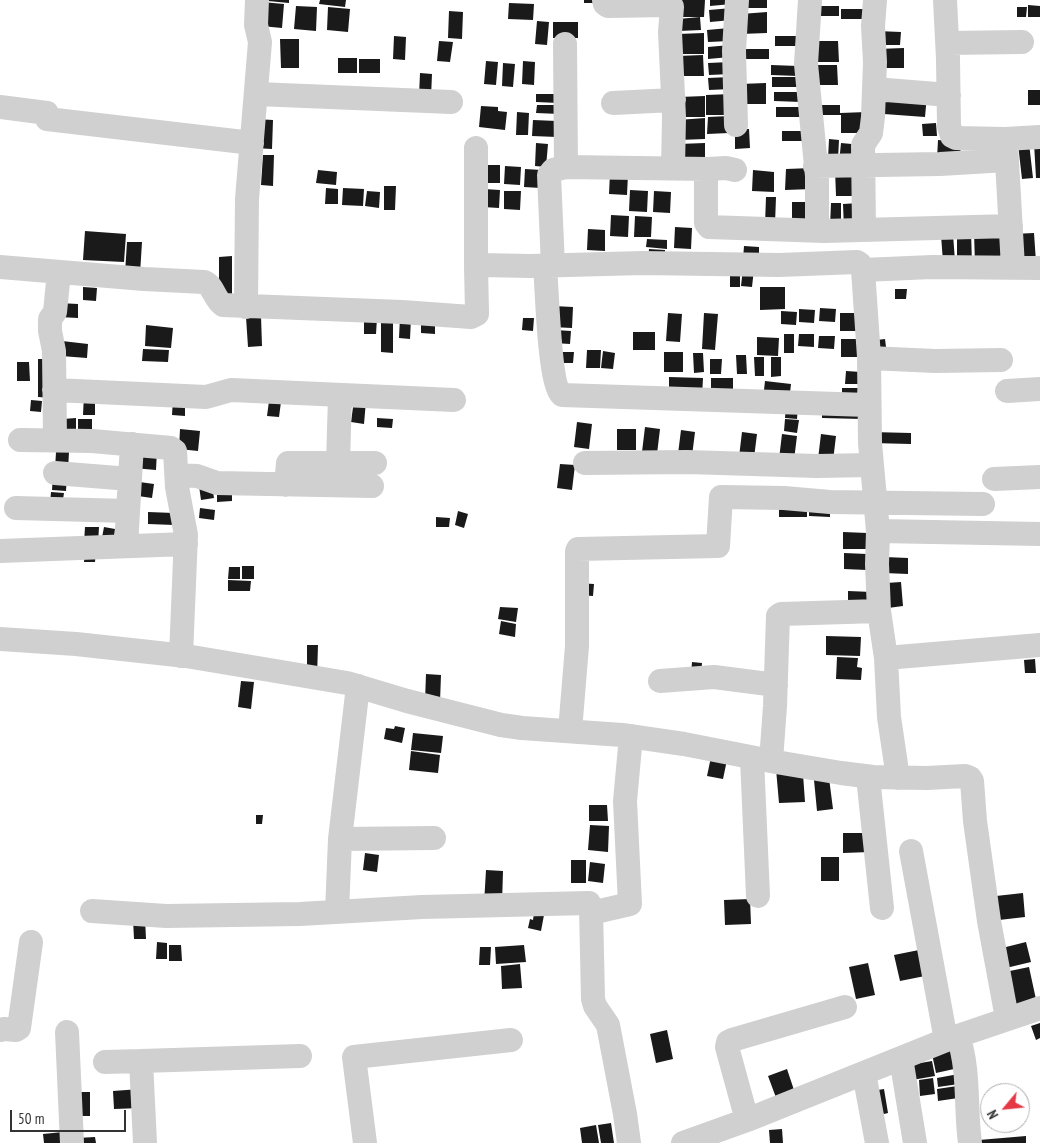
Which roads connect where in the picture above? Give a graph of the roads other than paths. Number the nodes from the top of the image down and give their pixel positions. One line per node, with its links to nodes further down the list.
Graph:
1 (257, 0): 12 (street)
2 (604, 0): 7 (street)
3 (736, 0): 18 (street)
4 (810, 0): 23 (street)
5 (875, 0): 11 (street)
6 (945, 0): 9 (street)
7 (672, 3): 14 (street)
8 (1022, 42): 9 (street)
9 (948, 43): 13 (street)
10 (565, 44): 25 (street)
11 (874, 89): 13 (street); 24 (street)
12 (257, 94): 15 (street); 20 (street)
13 (949, 95): 22 (street)
14 (674, 100): 16 (street); 26 (street)
15 (451, 102)
16 (612, 102)
17 (0, 107): 20 (street)
18 (736, 125)
19 (1040, 136): 22 (street)
20 (252, 144): 39 (street)
21 (476, 148): 34 (street)
22 (1006, 150): 24 (street); 29 (street)
23 (815, 166): 24 (street); 30 (street)
24 (864, 166): 31 (street)
25 (566, 167): 26 (street); 32 (street)
26 (673, 168): 27 (street)
27 (708, 169): 28 (street); 30 (street)
28 (735, 170)
29 (1011, 226): 31 (street); 35 (street)
30 (817, 230): 31 (street)
31 (864, 230)
32 (549, 266): 34 (street); 37 (street); 47 (street)
33 (0, 267): 38 (street)
34 (476, 267): 39 (street)
35 (1013, 267): 36 (street); 37 (street)
36 (1040, 268)
37 (863, 270): 40 (street)
38 (60, 272): 39 (street); 43 (street)
39 (246, 307)
40 (869, 358): 41 (street); 47 (street)
41 (1001, 360)
42 (1040, 389): 44 (street)
43 (54, 390): 45 (street); 49 (street)
44 (1007, 391)
45 (340, 396): 46 (street); 51 (street)
46 (454, 400)
47 (868, 405): 53 (street)
48 (20, 440): 49 (street)
49 (55, 440): 50 (street)
50 (132, 444): 55 (street); 57 (street)
51 (338, 463): 59 (street); 59 (street)
52 (585, 463): 53 (street)
53 (872, 465): 60 (street)
54 (55, 473): 57 (street)
55 (177, 476): 59 (street); 66 (street)
56 (1040, 477): 58 (street)
57 (130, 479): 63 (street)
58 (994, 479)
59 (286, 485)
60 (875, 502): 61 (street); 64 (street); 77 (street)
61 (983, 504)
62 (16, 508): 63 (street)
63 (128, 511): 67 (street)
64 (878, 531): 65 (street); 69 (street)
65 (1040, 534)
66 (186, 544): 67 (street); 72 (street)
67 (126, 546): 68 (street)
68 (0, 551)
69 (879, 611): 73 (street); 75 (street)
70 (0, 639): 72 (street)
71 (1040, 645): 73 (street)
72 (181, 656): 76 (street)
73 (886, 658): 81 (street)
74 (660, 681): 75 (street)
75 (776, 685): 79 (street)
76 (358, 686): 77 (street); 83 (street)
77 (570, 731): 78 (street)
78 (631, 736): 79 (street); 89 (street)
79 (762, 760): 80 (street); 85 (street)
80 (868, 777): 81 (street); 86 (street)
81 (898, 778): 93 (street)
82 (434, 838): 83 (street)
83 (340, 839): 88 (street)
84 (911, 850): 96 (street)
85 (758, 896)
86 (882, 908)
87 (92, 911): 88 (street)
88 (337, 912): 89 (street)
89 (591, 914): 107 (street)
90 (32, 942): 94 (street)
91 (845, 1007): 103 (street)
92 (1040, 1008): 93 (street)
93 (1007, 1018): 96 (street)
94 (0, 1030)
95 (67, 1032): 104 (street)
96 (952, 1038): 99 (street); 111 (street)
97 (510, 1040): 106 (street)
98 (300, 1056): 100 (street)
99 (901, 1058): 102 (street); 110 (street)
100 (141, 1061): 101 (street); 105 (street)
101 (105, 1062)
102 (864, 1073): 103 (street); 109 (street)
103 (747, 1120): 108 (street)
104 (72, 1143)
105 (145, 1143)
106 (364, 1143)
107 (629, 1143)
108 (686, 1143)
109 (877, 1143)
110 (915, 1143)
111 (970, 1143)

